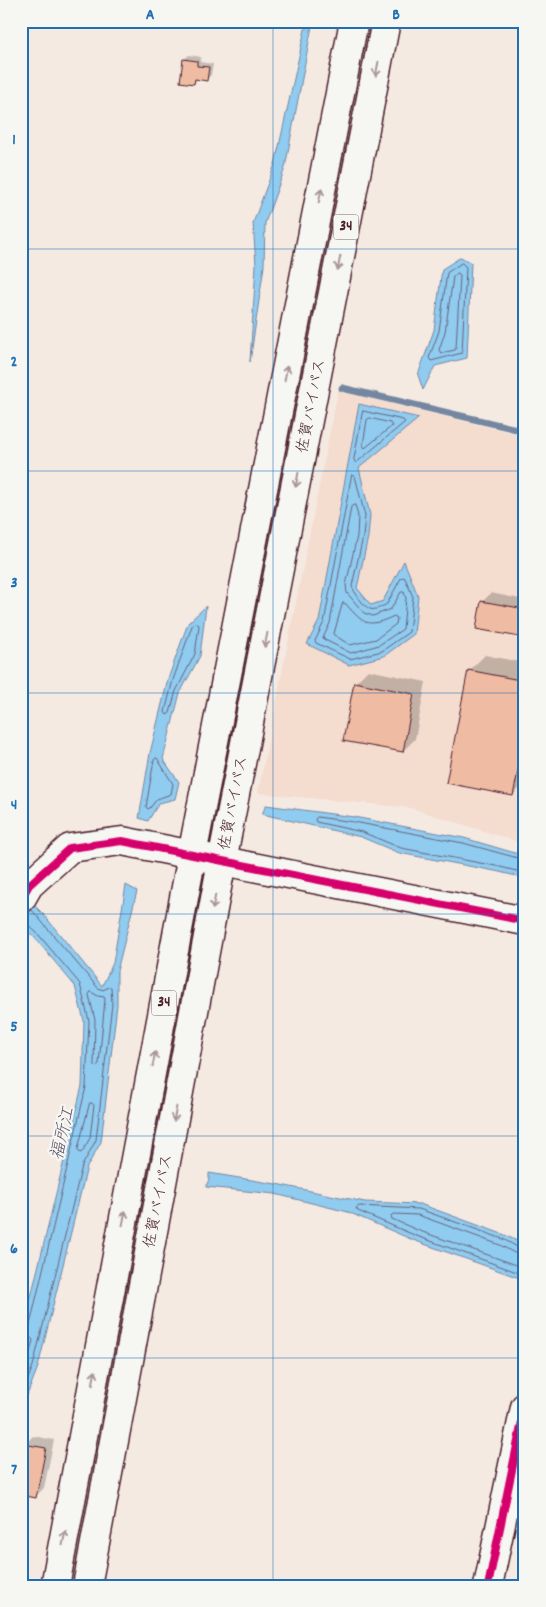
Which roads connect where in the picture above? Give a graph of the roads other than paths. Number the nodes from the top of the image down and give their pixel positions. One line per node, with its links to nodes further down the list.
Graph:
1 (354, 21): 3 (main road, 佐賀バイパス / 34, one-way to 1)
2 (386, 21): 4 (main road, 佐賀バイパス / 34, one-way to 4)
3 (192, 854): 4 (main road); 5 (main road); 8 (main road, 佐賀バイパス / 34, one-way to 3)
4 (222, 861): 6 (main road); 9 (main road, 佐賀バイパス / 34, one-way to 9)
5 (25, 892)
6 (525, 921)
7 (525, 1407): 10 (main road)
8 (55, 1584)
9 (87, 1586)
10 (488, 1586)

